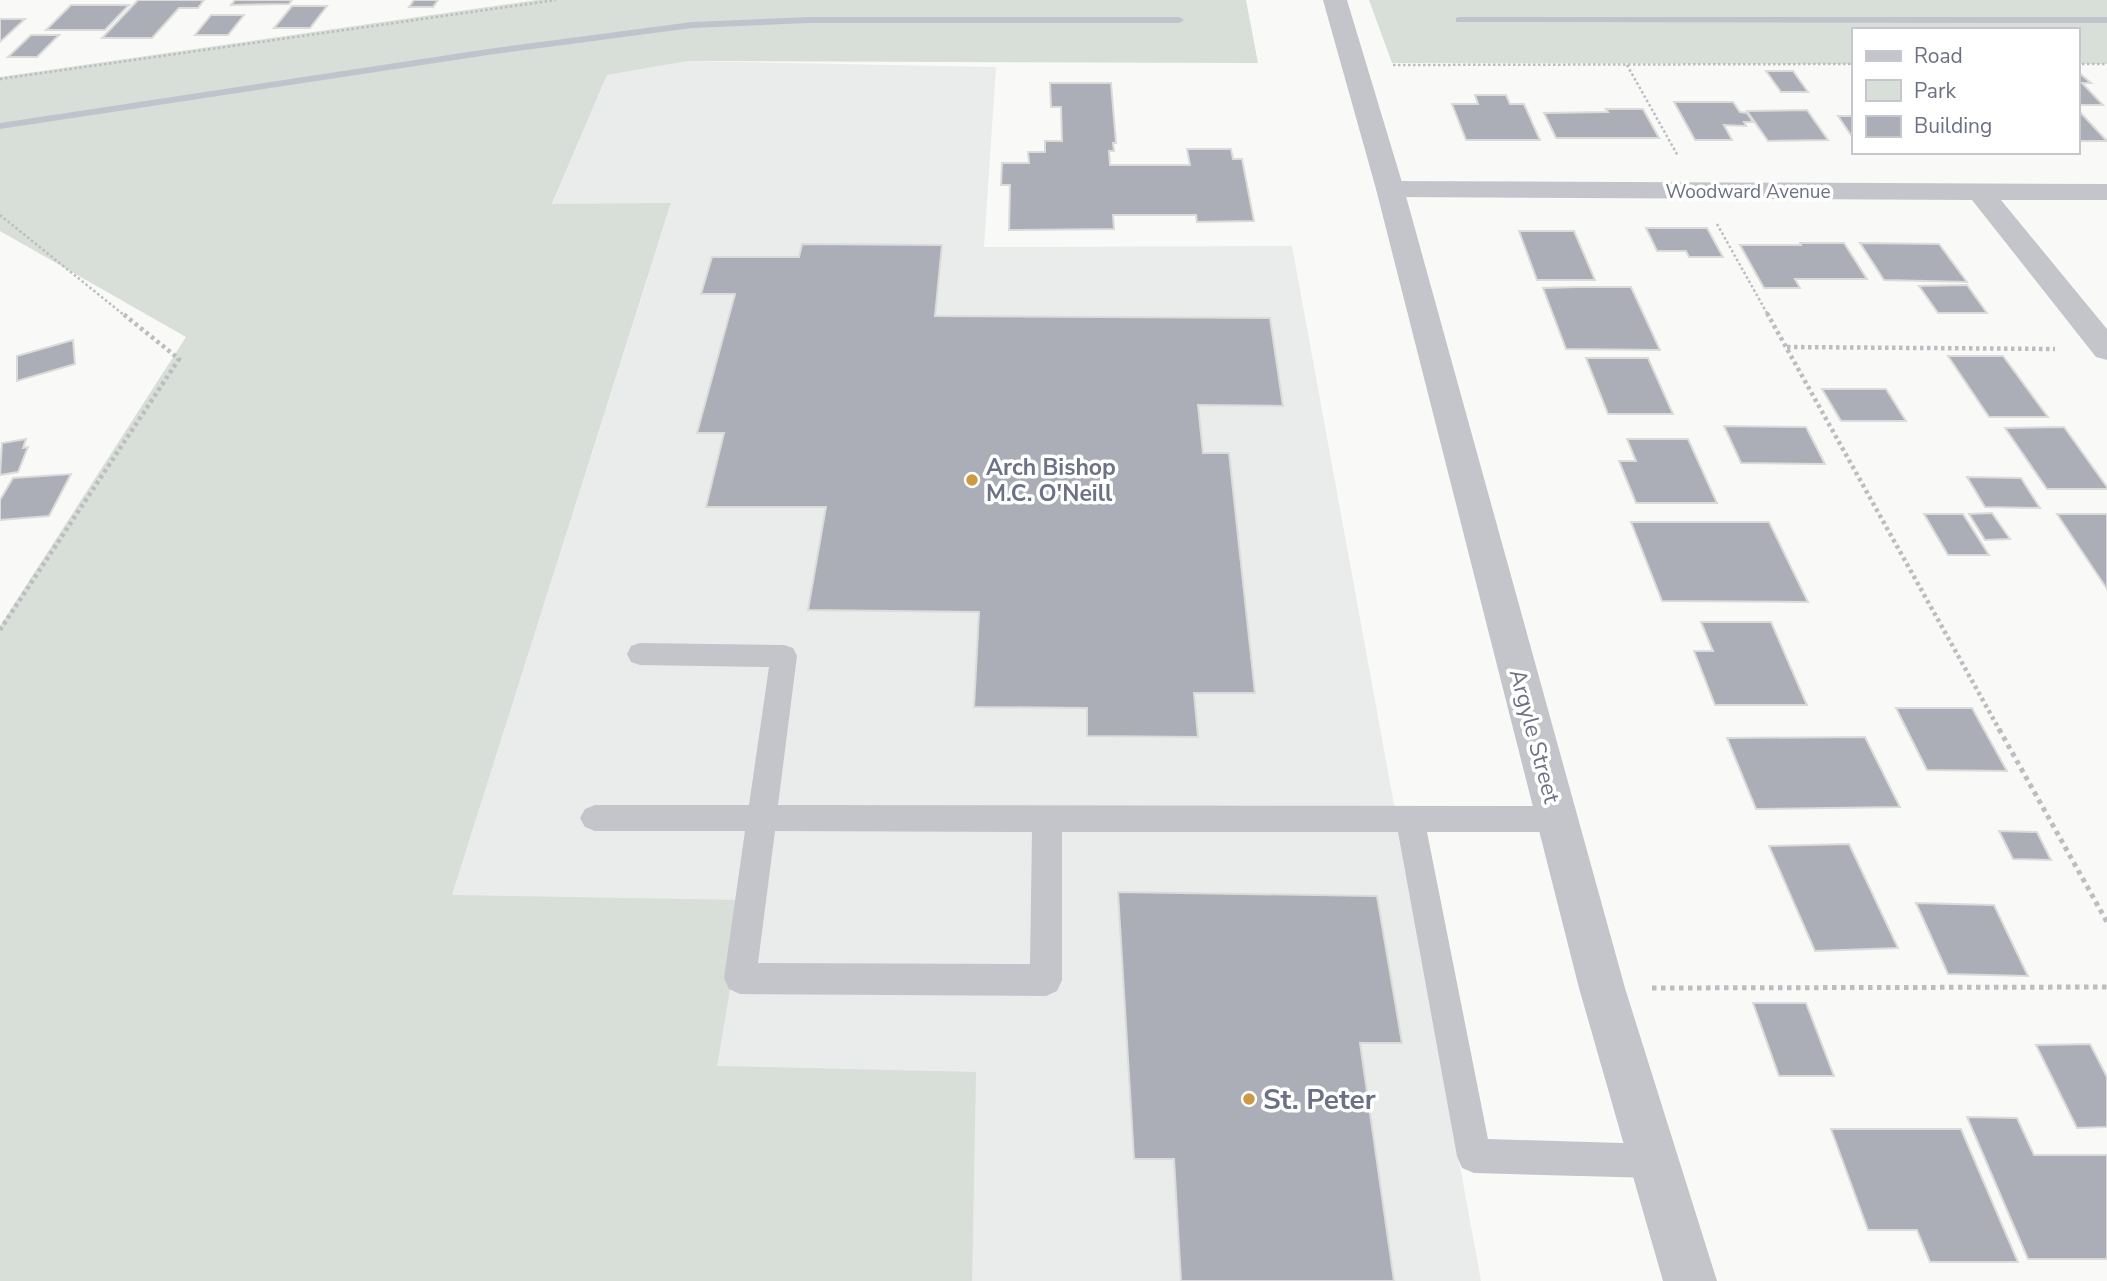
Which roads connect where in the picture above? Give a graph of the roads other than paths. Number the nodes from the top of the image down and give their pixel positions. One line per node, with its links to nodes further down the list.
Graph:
1 (1335, 0): 2 (street, Argyle Street)
2 (1390, 188): 3 (street, Woodward Avenue); 11 (street, Argyle Street)
3 (1980, 192): 4 (street, Woodward Avenue); 5 (street)
4 (2107, 192)
5 (2107, 350)
6 (640, 654): 8 (lane)
7 (595, 817): 8 (lane)
8 (764, 817): 9 (lane); 9 (lane)
9 (1048, 818): 10 (lane)
10 (1410, 819): 11 (lane); 12 (lane)
11 (1557, 819): 12 (street, Argyle Street)
12 (1654, 1161): 13 (street, Argyle Street)
13 (1690, 1281)

